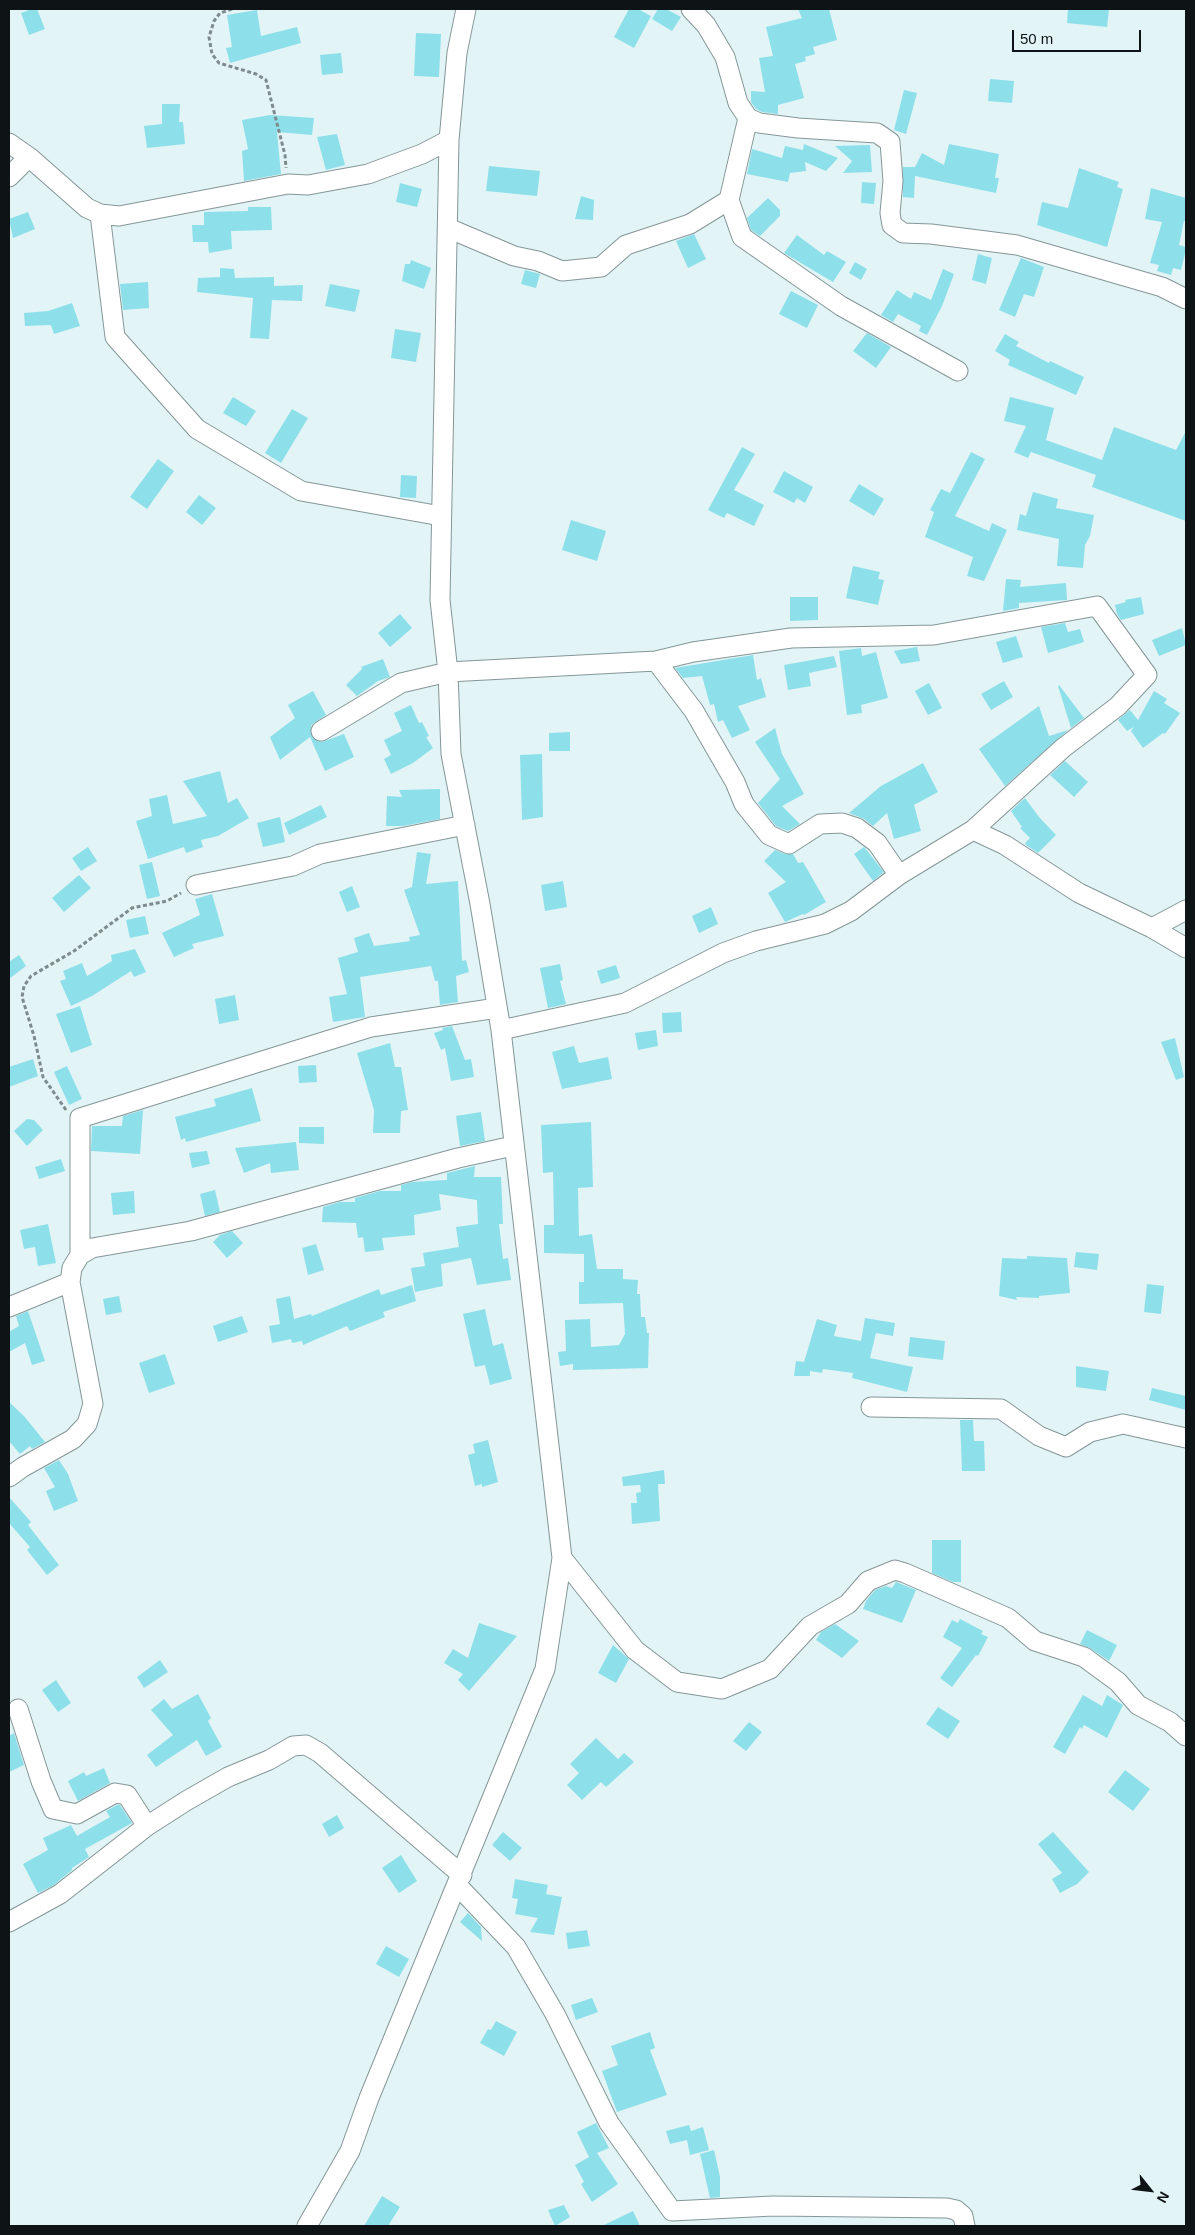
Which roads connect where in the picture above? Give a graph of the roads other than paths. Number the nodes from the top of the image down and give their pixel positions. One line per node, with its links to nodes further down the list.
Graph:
1 (466, 9): 4 (street)
2 (691, 9): 3 (street)
3 (748, 118): 8 (street); 11 (street)
4 (450, 140): 9 (street); 10 (street)
5 (9, 143): 6 (street)
6 (29, 157): 7 (street); 9 (street)
7 (9, 177)
8 (728, 200): 10 (street); 12 (street)
9 (100, 214): 13 (street)
10 (448, 228): 13 (street)
11 (1186, 299)
12 (958, 371)
13 (442, 516): 15 (street)
14 (656, 661): 15 (street); 18 (street); 19 (street)
15 (448, 672): 16 (street); 17 (street)
16 (321, 731)
17 (465, 825): 20 (street); 24 (street)
18 (974, 830): 19 (street); 22 (street)
19 (899, 875): 25 (street)
20 (196, 886)
21 (1186, 910): 22 (street)
22 (1152, 928): 23 (street)
23 (1186, 948)
24 (497, 1008): 25 (street); 27 (street)
25 (501, 1030): 26 (street)
26 (513, 1146): 27 (street); 33 (street)
27 (80, 1254): 28 (street)
28 (70, 1282): 29 (street); 32 (street)
29 (9, 1307)
30 (871, 1407): 31 (street)
31 (1186, 1438)
32 (9, 1477)
33 (562, 1558): 35 (street); 37 (street)
34 (18, 1709): 36 (street)
35 (1186, 1736)
36 (147, 1826): 37 (street); 38 (street)
37 (459, 1880): 39 (street); 40 (street)
38 (9, 1922)
39 (306, 2226)
40 (965, 2226)

